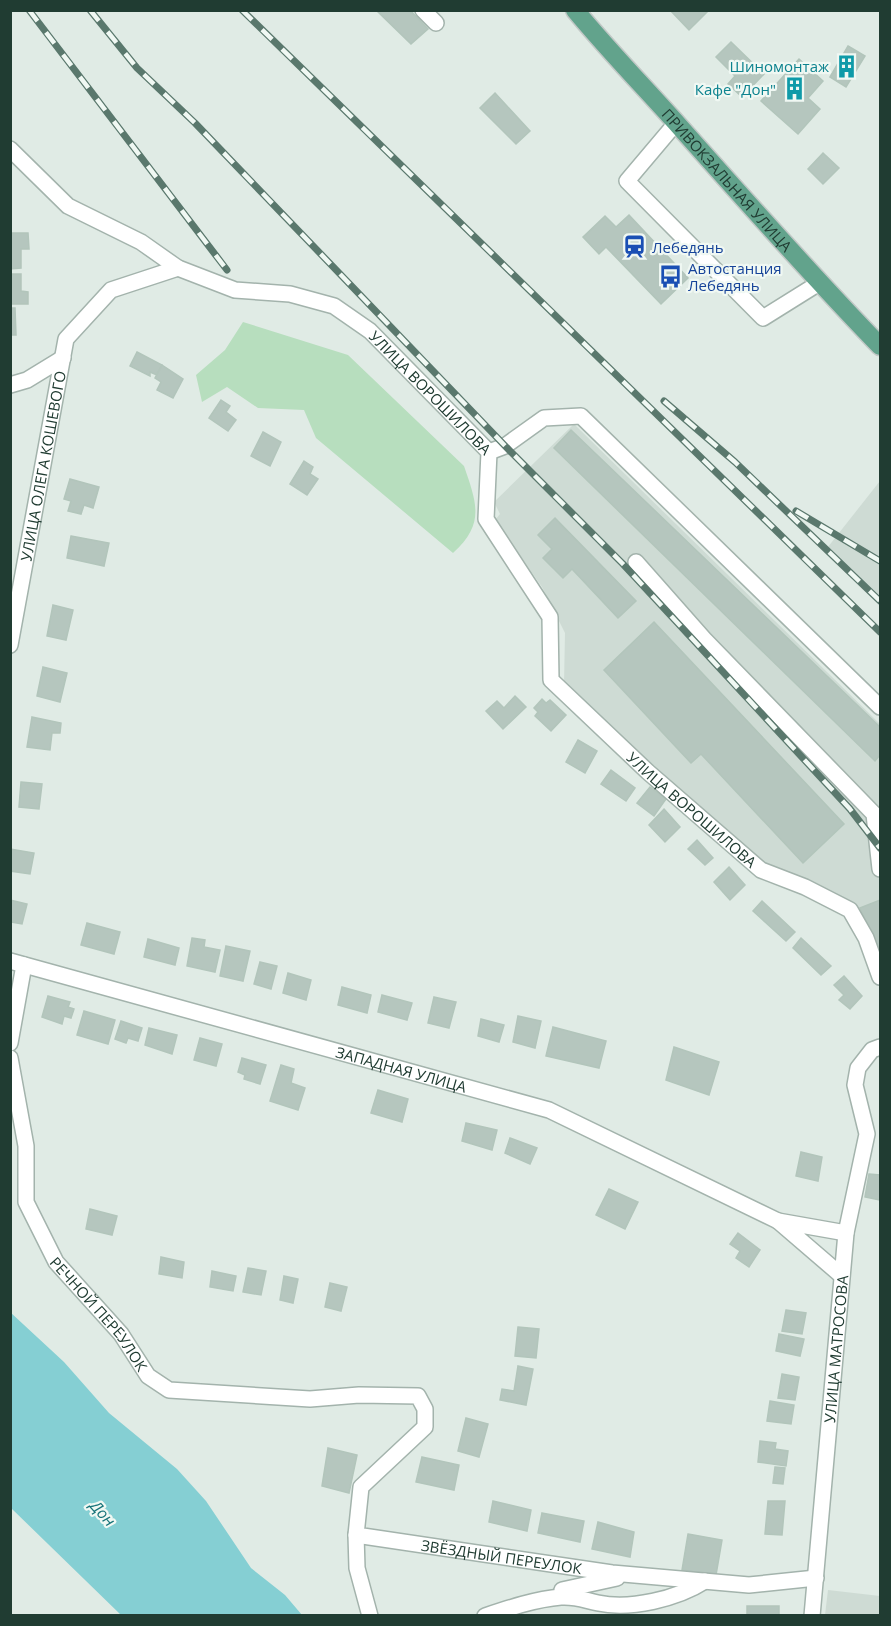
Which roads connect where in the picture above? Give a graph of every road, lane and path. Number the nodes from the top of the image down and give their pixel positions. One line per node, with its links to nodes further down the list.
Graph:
1 (423, 10): 3 (street)
2 (575, 10): 4 (main road, ПРИВОКЗАЛЬНАЯ УЛИЦА)
3 (436, 23)
4 (676, 123): 7 (main road, ПРИВОКЗАЛЬНАЯ УЛИЦА); 7 (street)
5 (10, 149): 6 (street, УЛИЦА ВОРОШИЛОВА)
6 (178, 267): 9 (street, УЛИЦА ОЛЕГА КОШЕВОГО); 11 (street, УЛИЦА ВОРОШИЛОВА)
7 (819, 283): 8 (main road, ПРИВОКЗАЛЬНАЯ УЛИЦА)
8 (880, 346)
9 (63, 358): 10 (street, УЛИЦА ОЛЕГА КОШЕВОГО); 13 (street, УЛИЦА ОЛЕГА КОШЕВОГО)
10 (10, 386)
11 (489, 452): 14 (street); 17 (street, УЛИЦА ВОРОШИЛОВА)
12 (636, 562): 15 (street)
13 (10, 645)
14 (880, 707)
15 (880, 869)
16 (17, 963): 18 (street); 21 (street, ЗАПАДНАЯ УЛИЦА)
17 (880, 977)
18 (10, 1043)
19 (880, 1047): 22 (street, УЛИЦА МАТРОСОВА)
20 (10, 1058): 24 (street, РЕЧНОЙ ПЕРЕУЛОК)
21 (778, 1221): 22 (street); 23 (street)
22 (846, 1233): 23 (street, УЛИЦА МАТРОСОВА)
23 (842, 1276): 26 (street, УЛИЦА МАТРОСОВА)
24 (356, 1535): 25 (street, ЗВЁЗДНЫЙ ПЕРЕУЛОК); 29 (street)
25 (627, 1575): 27 (street, ЗВЁЗДНЫЙ ПЕРЕУЛОК); 28 (street)
26 (816, 1578): 27 (street, ЗВЁЗДНЫЙ ПЕРЕУЛОК); 31 (street, УЛИЦА МАТРОСОВА)
27 (705, 1581): 28 (street)
28 (552, 1598): 30 (street)
29 (370, 1616)
30 (485, 1616)
31 (812, 1616)

